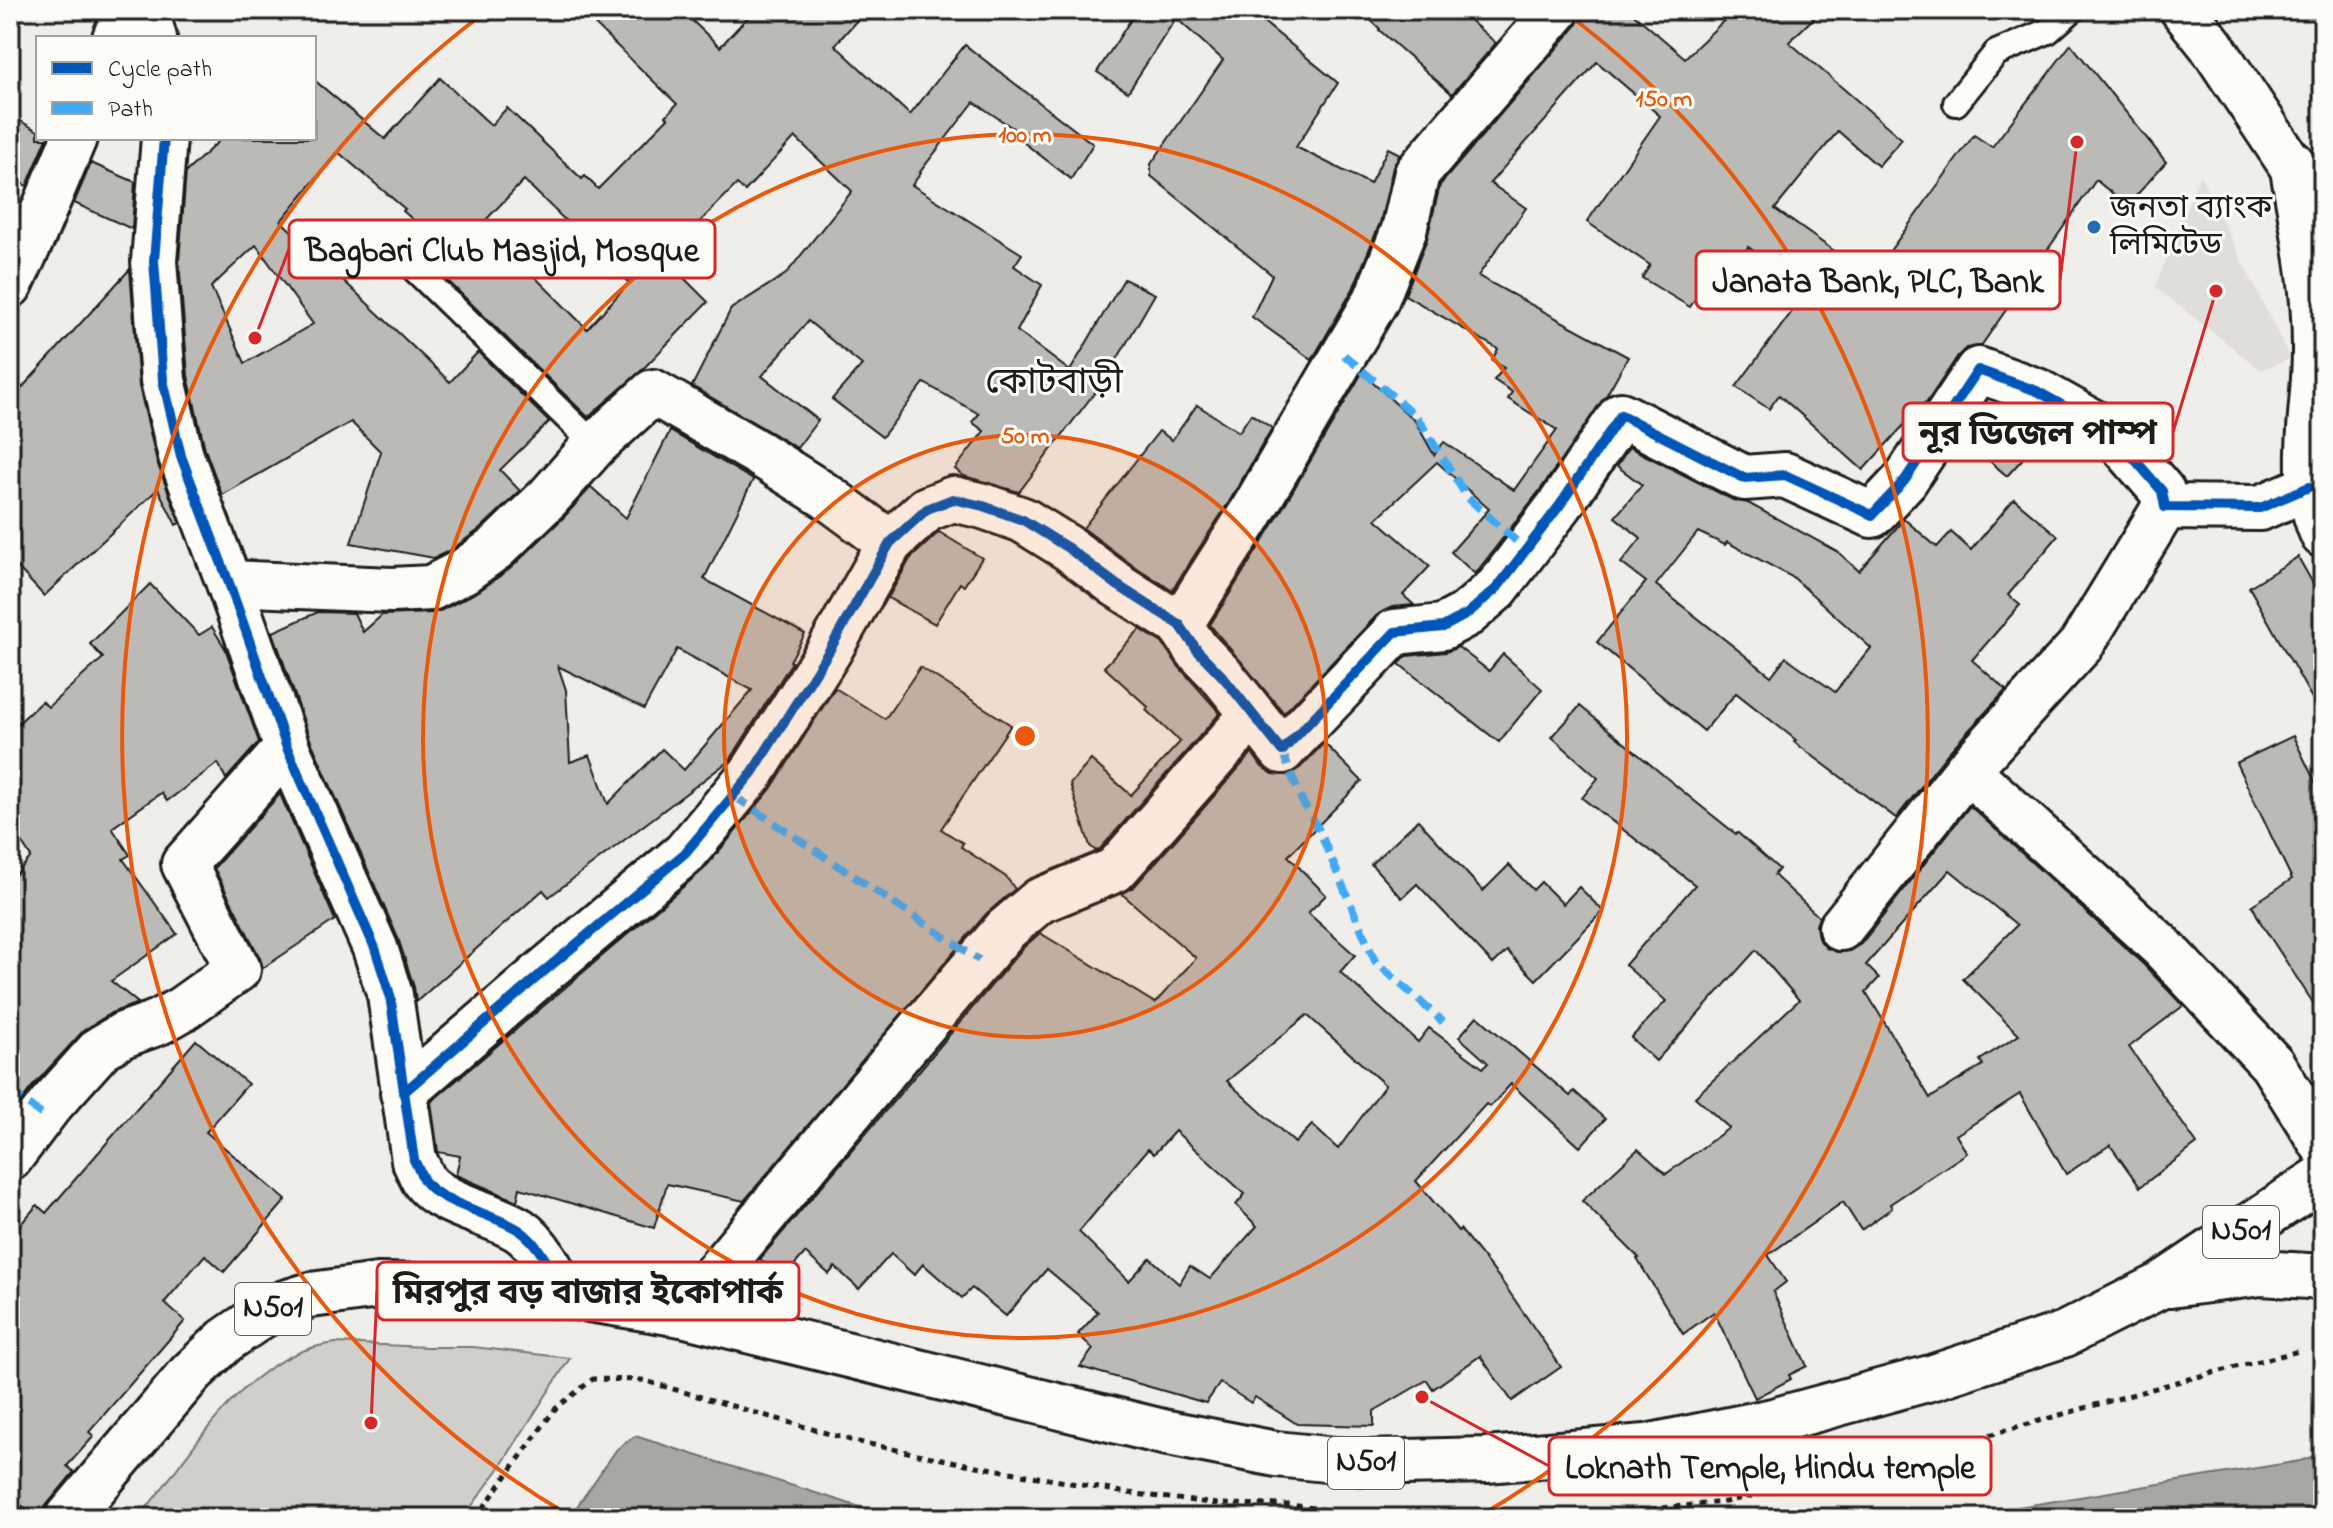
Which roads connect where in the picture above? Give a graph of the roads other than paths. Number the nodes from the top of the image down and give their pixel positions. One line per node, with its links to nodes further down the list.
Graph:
1 (127, 10): 6 (main road)
2 (146, 10): 7 (main road)
3 (1557, 10): 22 (main road)
4 (2072, 10): 8 (lane)
5 (2183, 10): 11 (main road)
6 (116, 36)
7 (153, 36)
8 (1956, 103)
9 (73, 140): 15 (main road)
10 (164, 140): 21 (main road)
11 (2292, 163): 12 (main road); 13 (main road); 17 (main road)
12 (2323, 193)
13 (2323, 215)
14 (405, 260): 16 (lane)
15 (10, 285)
16 (595, 445): 20 (main road); 21 (main road)
17 (2309, 487): 18 (main road); 19 (main road)
18 (2165, 507): 23 (main road); 25 (main road)
19 (2323, 535)
20 (890, 543): 22 (main road); 27 (main road)
21 (229, 583): 24 (main road)
22 (1180, 625): 23 (main road)
23 (1252, 715): 34 (main road)
24 (287, 748): 27 (main road); 29 (main road)
25 (1967, 770): 26 (main road); 28 (main road)
26 (1841, 928)
27 (403, 1093): 33 (main road)
28 (2323, 1145)
29 (10, 1158)
30 (2323, 1177): 32 (main road, N501)
31 (2323, 1277): 32 (main road, N501)
32 (2160, 1286): 34 (main road, N501)
33 (564, 1295): 34 (main road, N501); 35 (main road, N501)
34 (682, 1314)
35 (68, 1518)

